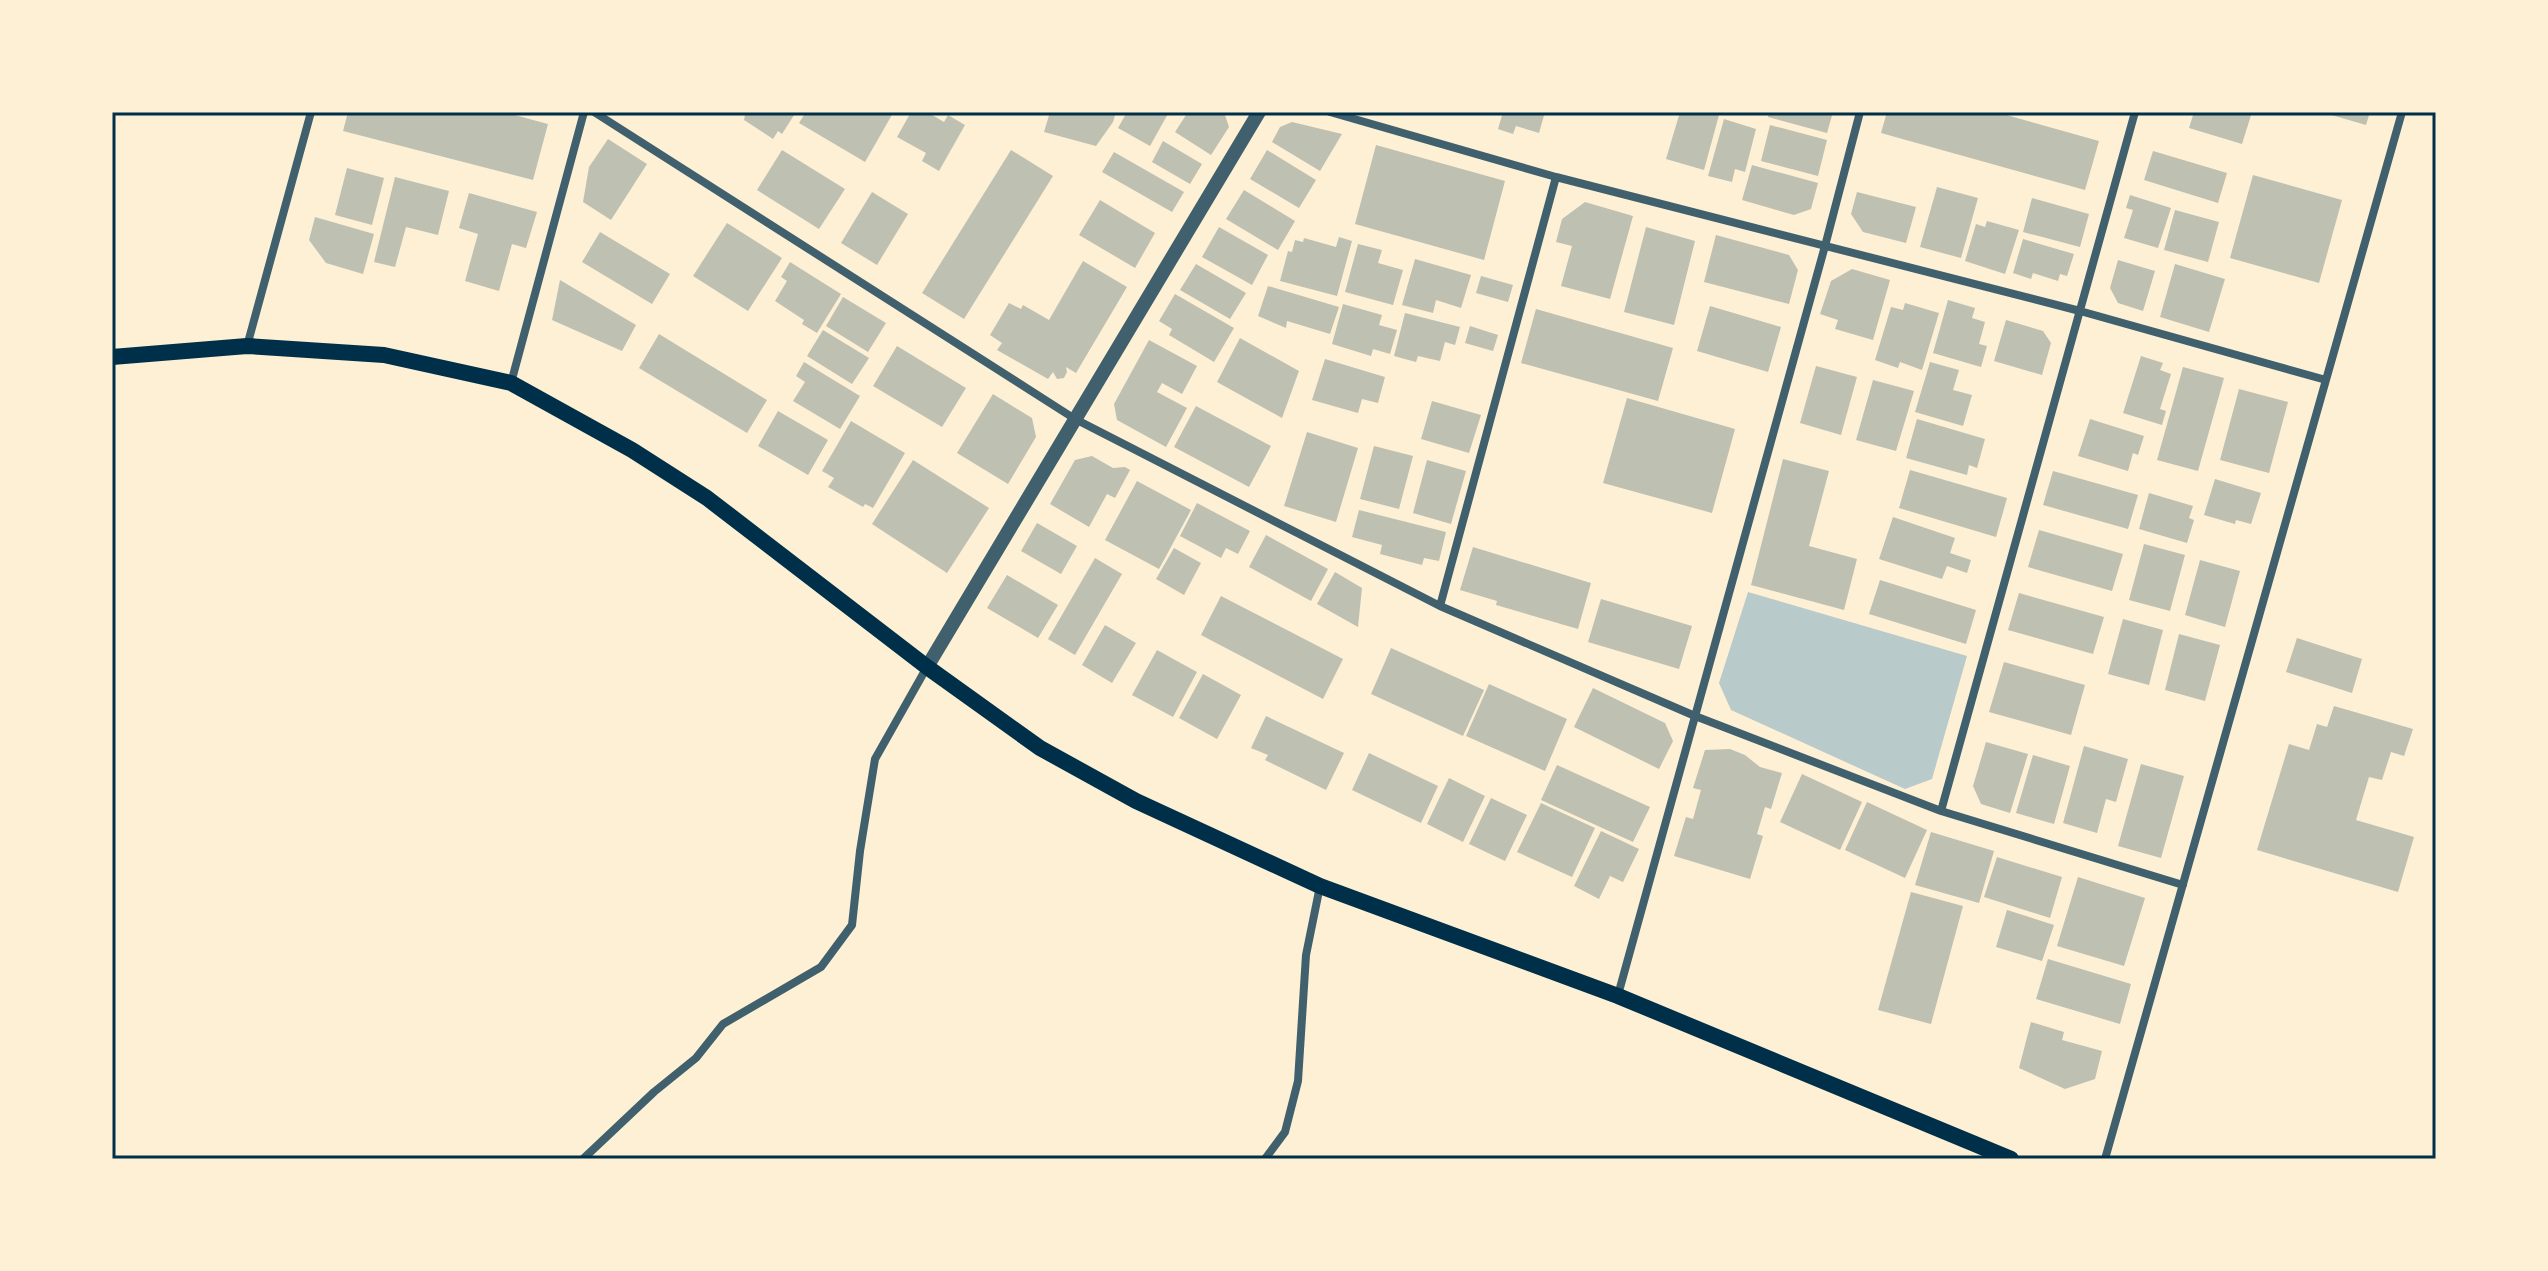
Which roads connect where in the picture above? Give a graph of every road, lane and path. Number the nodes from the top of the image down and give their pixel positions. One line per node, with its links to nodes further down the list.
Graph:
1 (311, 112): 12 (street)
2 (584, 112): 15 (street)
3 (594, 112): 16 (street)
4 (1259, 112): 16 (street)
5 (1330, 112): 9 (street)
6 (1860, 112): 10 (street)
7 (2135, 112): 11 (street)
8 (2402, 112): 14 (street)
9 (1556, 177): 10 (street); 17 (street)
10 (1825, 246): 11 (street); 19 (street)
11 (2080, 311): 14 (street); 20 (street)
12 (247, 346): 13 (main road); 15 (main road)
13 (112, 357)
14 (2326, 380): 21 (street)
15 (511, 383): 18 (main road)
16 (1075, 419): 17 (street); 18 (street)
17 (1440, 606): 19 (street)
18 (927, 667): 22 (main road); 24 (street)
19 (1695, 716): 20 (street); 23 (street)
20 (1941, 811): 21 (street)
21 (2183, 885): 27 (street)
22 (1320, 886): 23 (main road); 25 (street)
23 (1618, 996): 26 (main road)
24 (583, 1159)
25 (1265, 1159)
26 (2011, 1159)
27 (2105, 1159)

